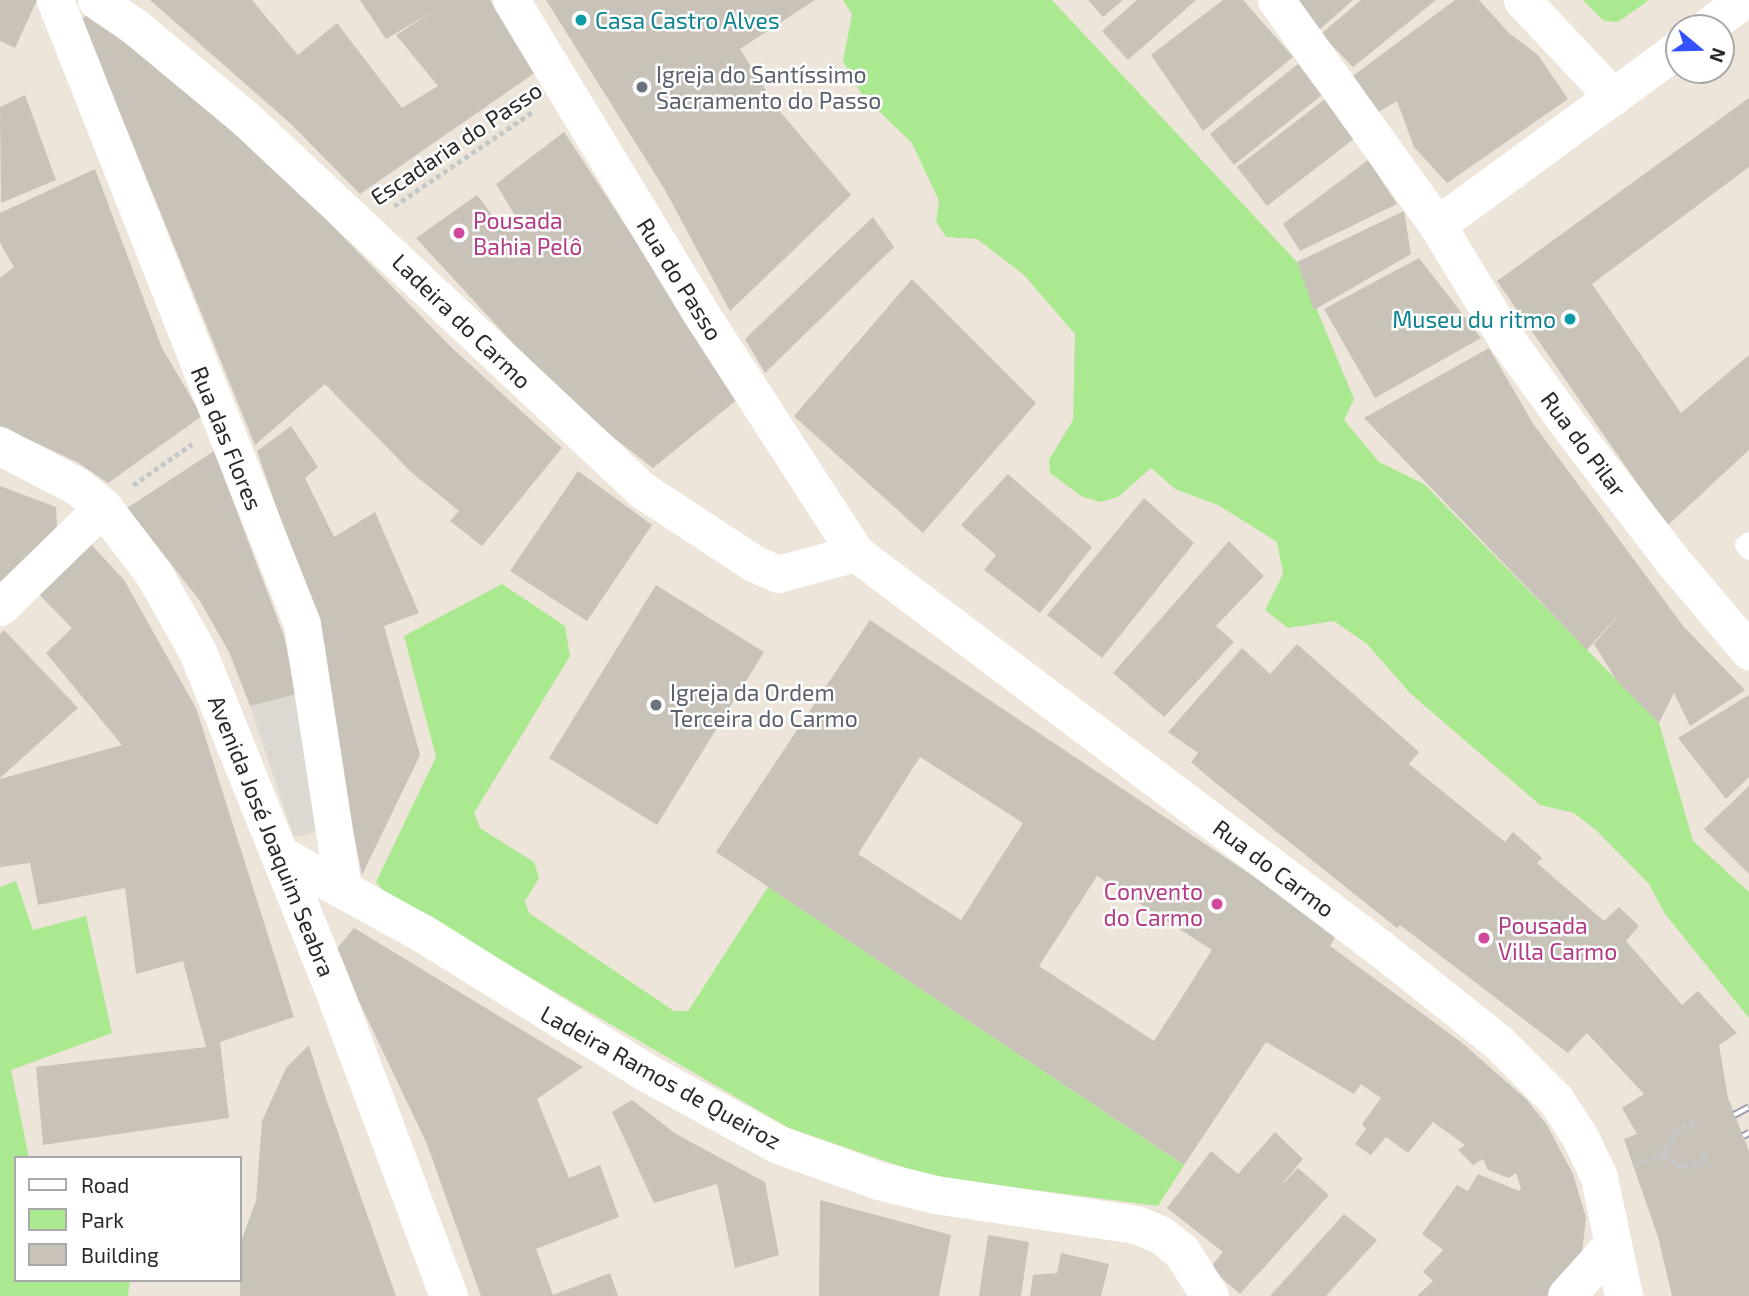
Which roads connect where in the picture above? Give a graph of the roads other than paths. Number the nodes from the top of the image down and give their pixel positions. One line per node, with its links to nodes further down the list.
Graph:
1 (55, 0): 19 (street, Rua das Flores)
2 (96, 0): 15 (street, Ladeira do Carmo)
3 (511, 0): 15 (street, Rua do Passo)
4 (1276, 0): 10 (street, Rua do Pilar)
5 (1522, 0): 9 (street)
6 (1743, 0): 7 (street)
7 (1724, 14)
8 (1665, 58): 9 (street)
9 (1613, 97): 10 (street)
10 (1437, 225): 17 (street, Rua do Pilar)
11 (0, 446): 12 (main road, Avenida José Joaquim Seabra)
12 (103, 507): 16 (street); 18 (main road, Avenida José Joaquim Seabra)
13 (1749, 541): 14 (lane)
14 (1749, 551)
15 (856, 553): 20 (street, Rua do Carmo)
16 (0, 607)
17 (1749, 651)
18 (280, 855): 19 (main road, Ladeira Ramos de Queiroz); 21 (main road, Avenida José Joaquim Seabra)
19 (343, 890): 22 (main road, Ladeira Ramos de Queiroz)
20 (1613, 1245): 23 (main road); 24 (main road)
21 (449, 1296)
22 (1210, 1296)
23 (1567, 1296)
24 (1624, 1296)

